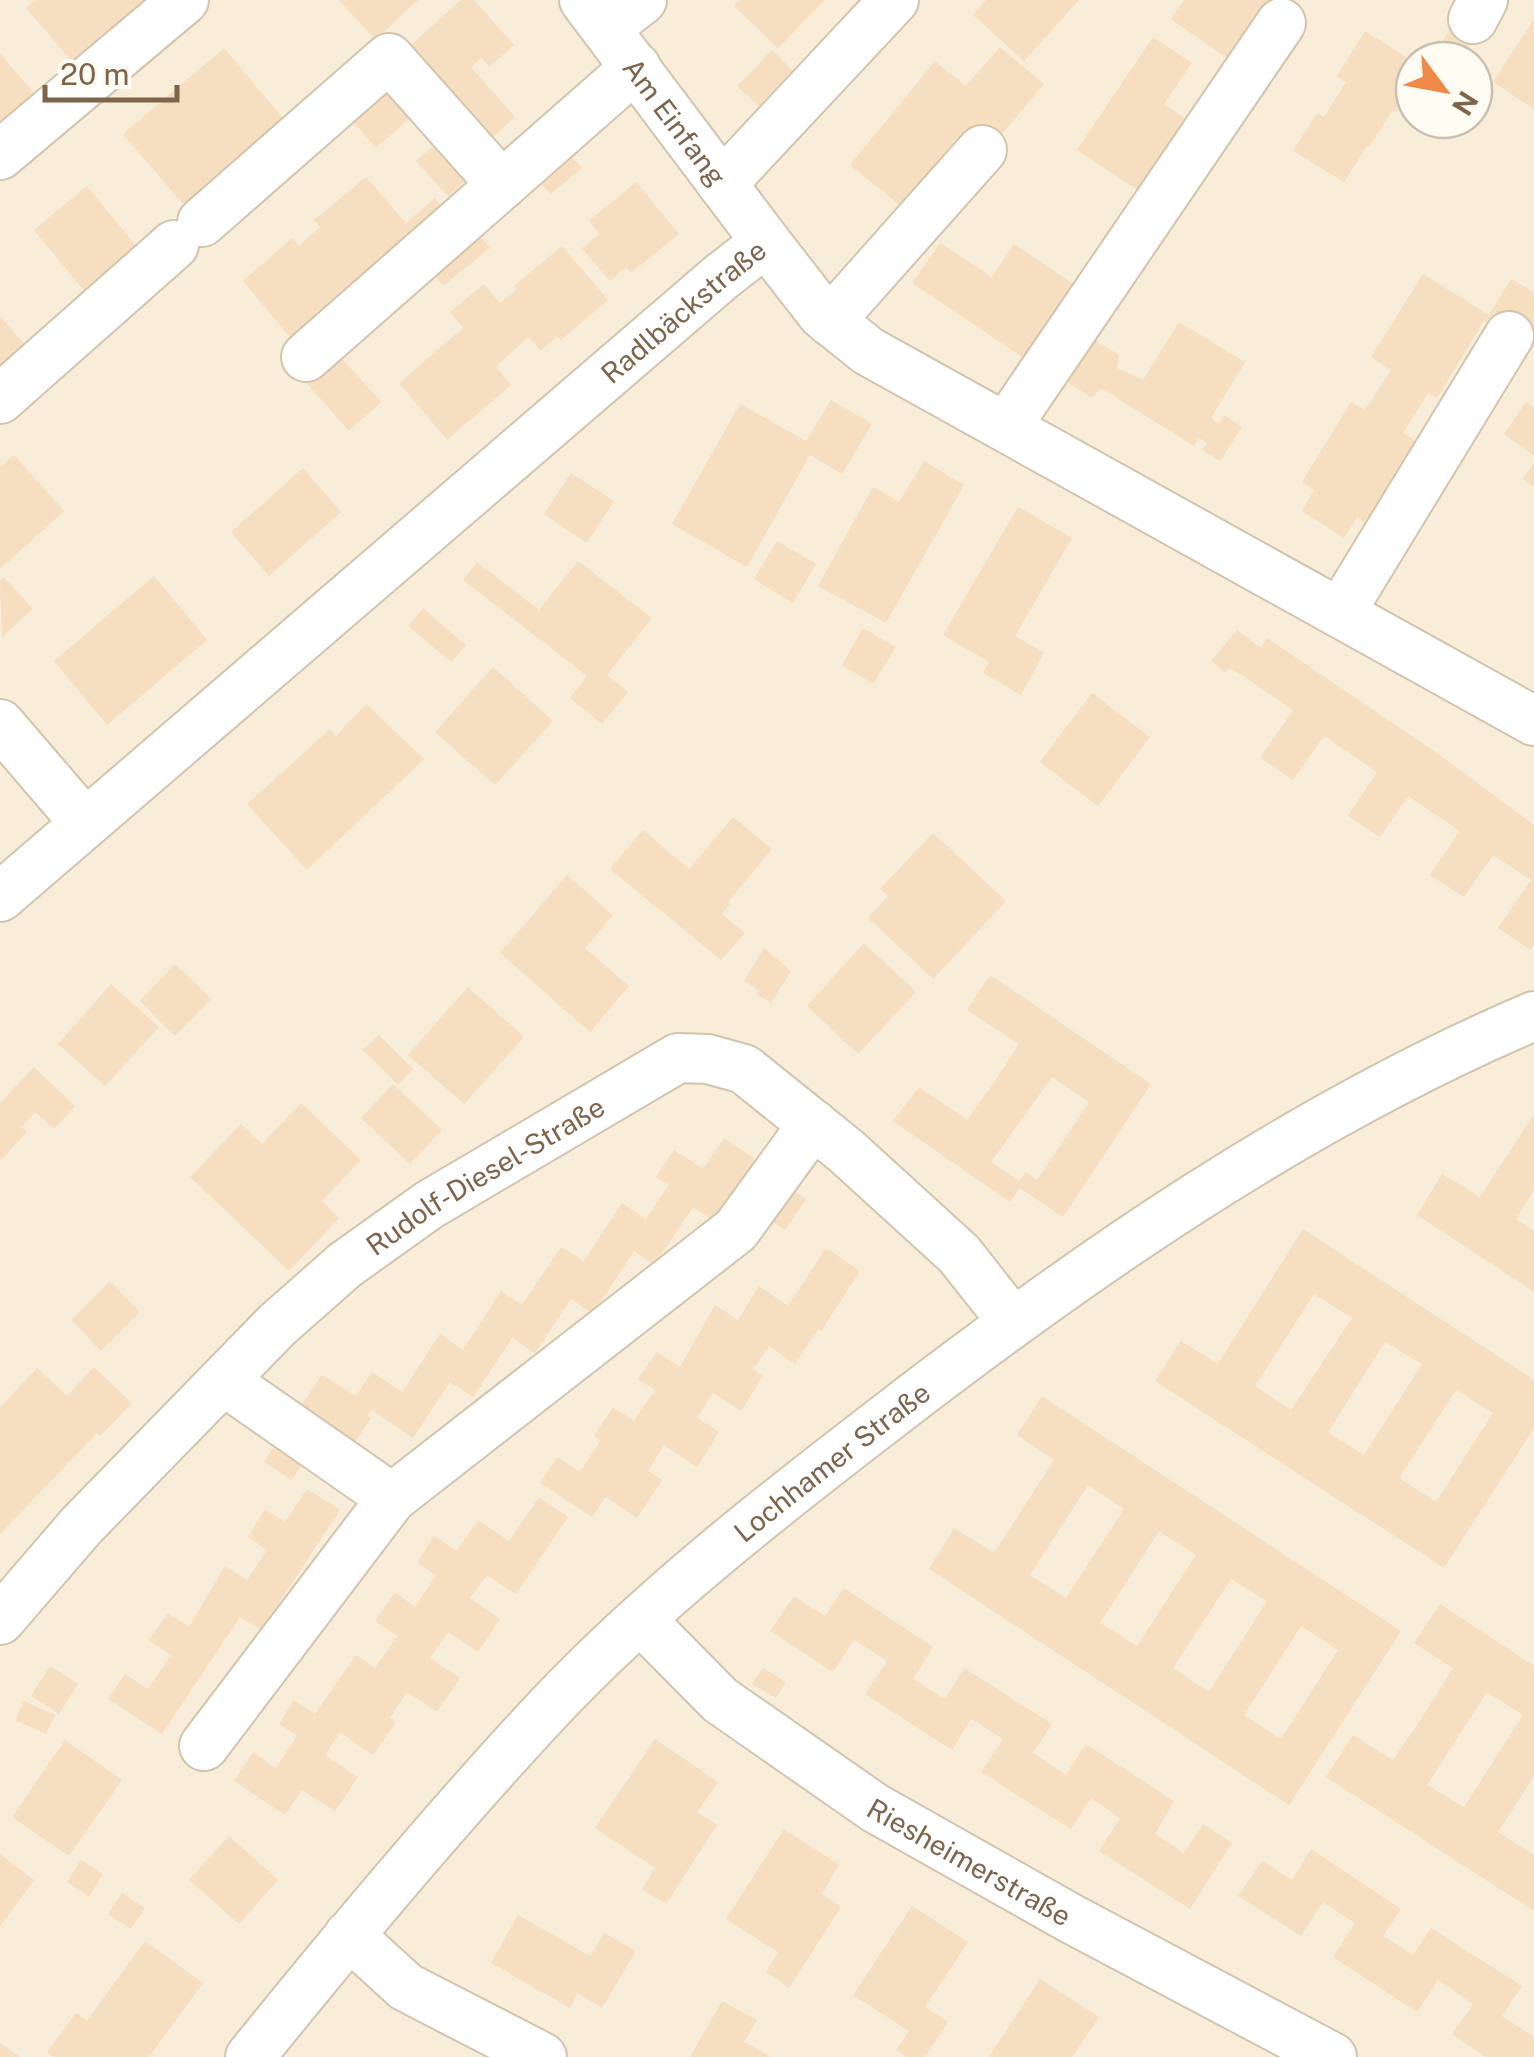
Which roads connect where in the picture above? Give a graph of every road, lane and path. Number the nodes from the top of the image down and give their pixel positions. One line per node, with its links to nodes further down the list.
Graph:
1 (184, 0): 7 (street)
2 (894, 0): 8 (street)
3 (611, 9): 5 (street, Am Einfang)
4 (1280, 22): 15 (street)
5 (636, 67): 8 (street, Am Einfang); 9 (street)
6 (982, 150): 11 (street)
7 (0, 154)
8 (722, 184): 10 (street, Am Einfang)
9 (502, 185): 13 (street); 14 (street)
10 (766, 242): 11 (street, Radlbäckstraße); 19 (street, Radlbäckstraße)
11 (830, 320): 15 (street, Radlbäckstraße)
12 (1509, 336): 16 (street)
13 (306, 357)
14 (0, 399)
15 (1006, 428): 16 (street, Radlbäckstraße)
16 (1340, 613): 17 (street, Radlbäckstraße)
17 (1534, 721)
18 (0, 724): 19 (street)
19 (84, 822): 20 (street, Radlbäckstraße)
20 (0, 897)
21 (1534, 1016): 23 (street, Lochhamer Straße)
22 (813, 1124): 23 (street, Rudolf-Diesel-Straße); 24 (street, Rudolf-Diesel-Straße); 25 (street)
23 (1012, 1321): 27 (street, Lochhamer Straße)
24 (224, 1380): 25 (street); 26 (street, Rudolf-Diesel-Straße)
25 (392, 1498): 28 (street)
26 (0, 1620)
27 (640, 1620): 29 (street, Lochhamer Straße); 32 (street, Riesheimerstraße)
28 (204, 1746)
29 (348, 1935): 30 (street, Lochhamer Straße); 31 (street)
30 (250, 2057)
31 (542, 2057)
32 (1332, 2057)

